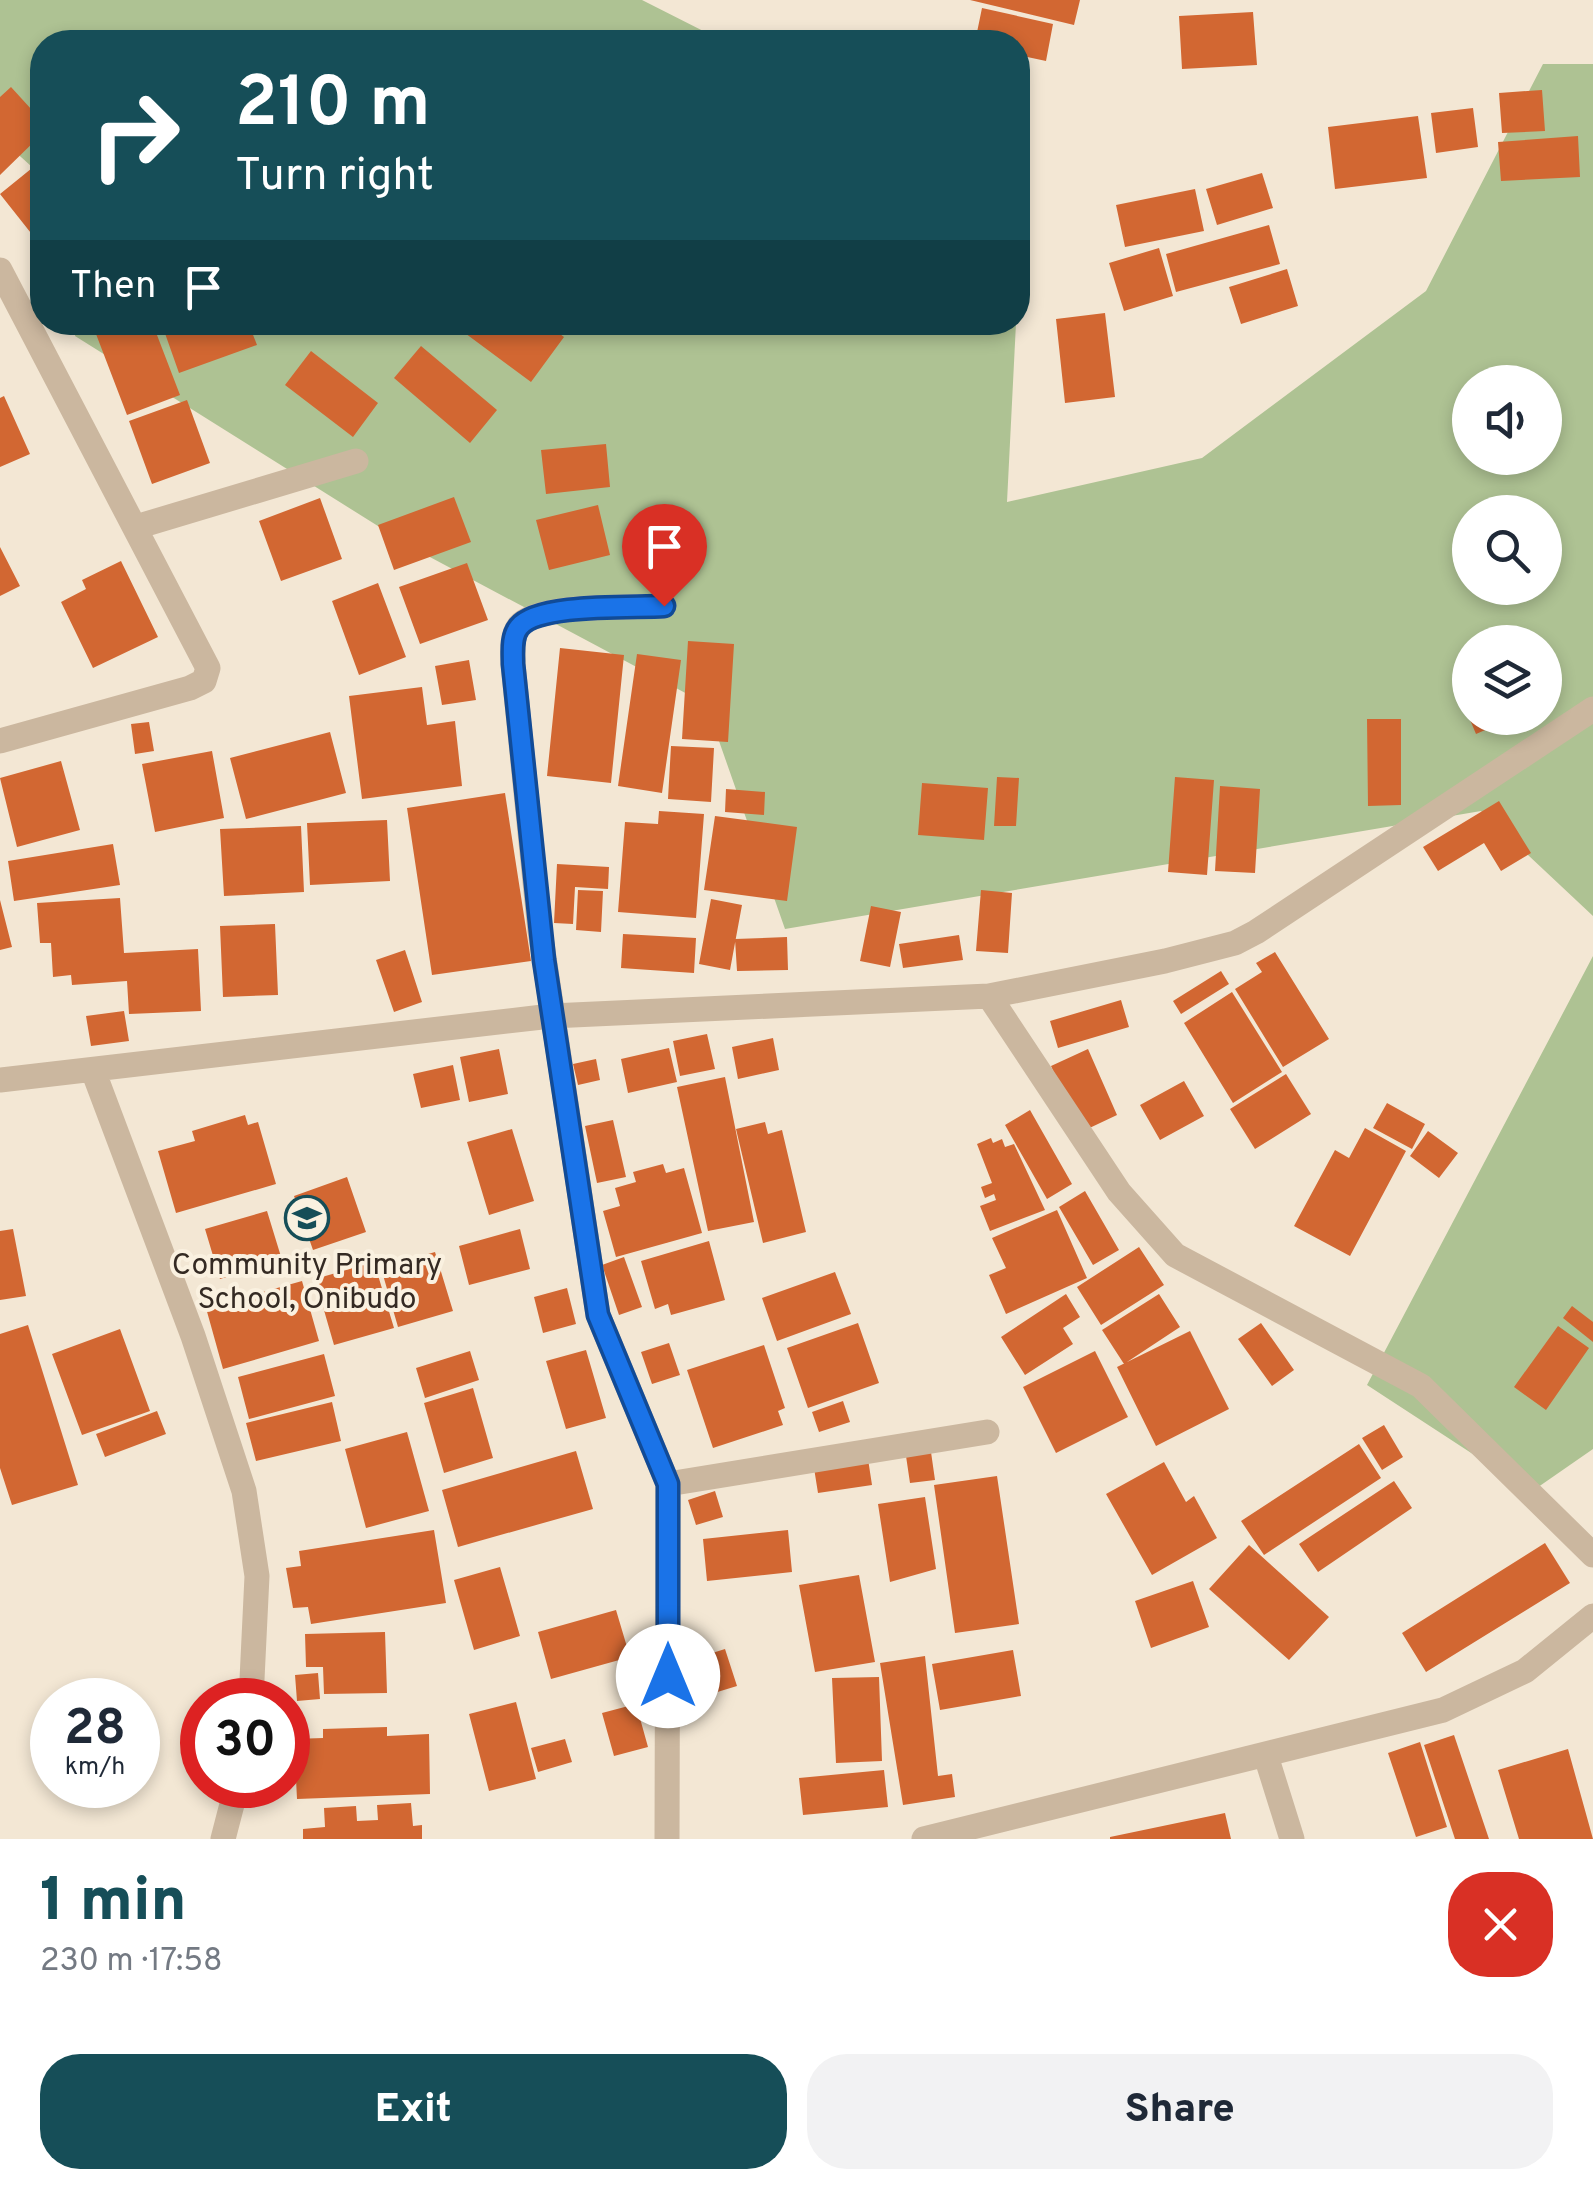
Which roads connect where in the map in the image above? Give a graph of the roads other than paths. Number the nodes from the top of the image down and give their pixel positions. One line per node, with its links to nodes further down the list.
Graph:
1 (0, 270): 2 (street)
2 (30, 327)
3 (34, 335): 5 (street)
4 (356, 461): 5 (street)
5 (136, 527): 8 (street)
6 (664, 606): 10 (street)
7 (1593, 709): 9 (street)
8 (0, 741)
9 (989, 996): 10 (street); 15 (street)
10 (551, 1016): 11 (street); 14 (street)
11 (94, 1073): 12 (street); 17 (street)
12 (0, 1080)
13 (987, 1432): 14 (street)
14 (668, 1484): 21 (street)
15 (1593, 1555)
16 (1593, 1616): 18 (street)
17 (252, 1678)
18 (1266, 1756): 22 (street); 23 (street)
19 (231, 1808): 20 (street)
20 (223, 1839)
21 (667, 1839)
22 (924, 1839)
23 (1292, 1839)

